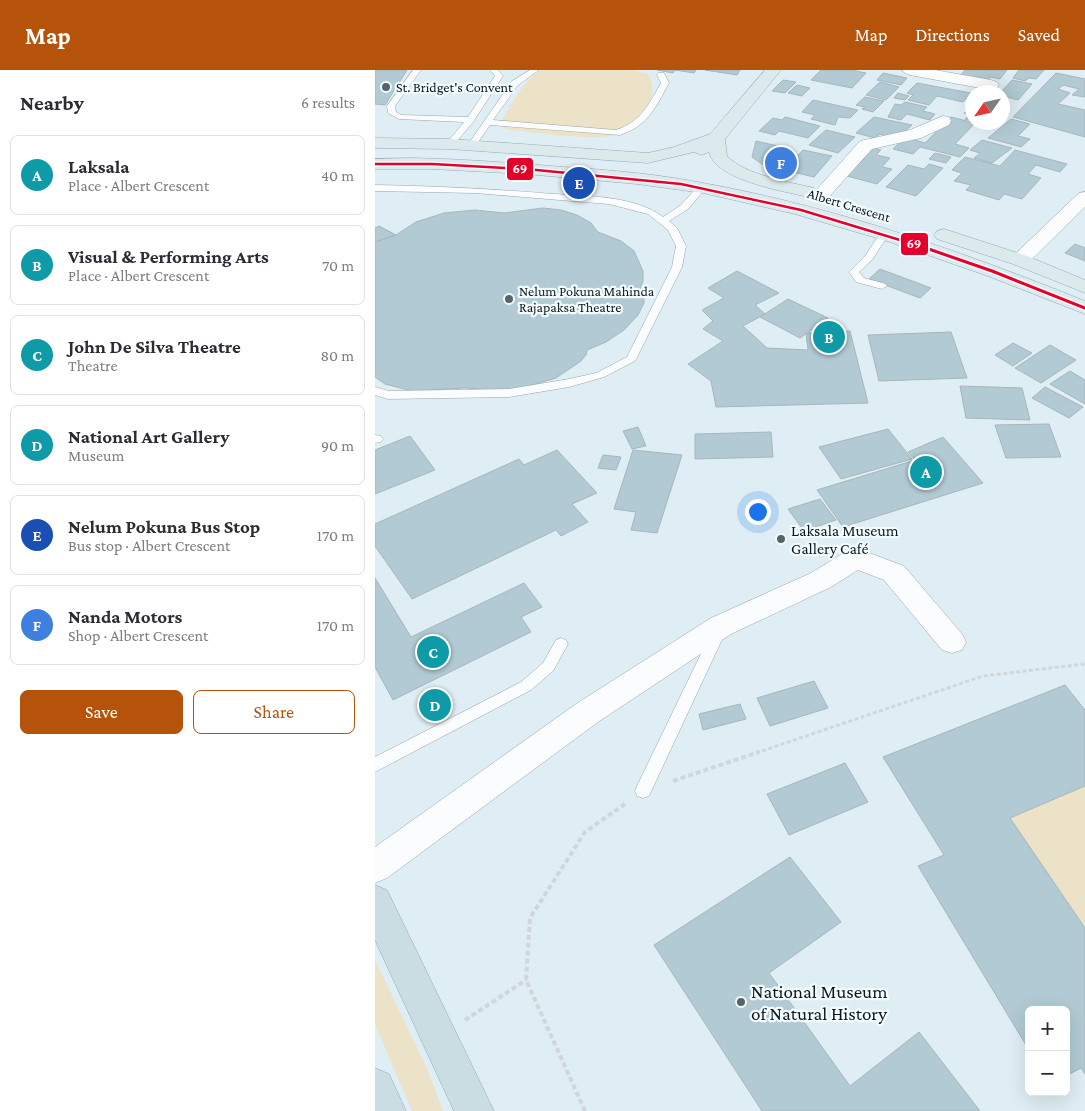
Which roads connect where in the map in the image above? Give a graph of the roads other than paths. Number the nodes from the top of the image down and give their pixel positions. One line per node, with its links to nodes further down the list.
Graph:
1 (417, 70): 8 (lane)
2 (494, 70): 8 (lane)
3 (535, 70): 10 (lane)
4 (773, 70): 11 (main road)
5 (910, 70): 7 (street)
6 (661, 75): 10 (lane)
7 (986, 85)
8 (470, 120): 13 (lane)
9 (943, 121): 20 (street)
10 (488, 122): 14 (lane)
11 (716, 138): 15 (main road); 18 (main road); 20 (main road, Albert Crescent)
12 (375, 143): 13 (main road)
13 (451, 144): 14 (main road)
14 (471, 146): 15 (main road)
15 (648, 158): 17 (main road)
16 (375, 164): 17 (main road, Albert Crescent)
17 (635, 179): 18 (main road, Albert Crescent)
18 (701, 187): 22 (lane); 23 (main road, Albert Crescent)
19 (375, 188): 22 (lane)
20 (820, 196): 24 (main road, Albert Crescent)
21 (1085, 197): 26 (street)
22 (662, 221): 30 (lane)
23 (884, 234): 25 (main road, Albert Crescent); 27 (lane)
24 (973, 245): 25 (main road); 26 (main road, Albert Crescent)
25 (927, 249): 29 (main road, Albert Crescent)
26 (1020, 260): 28 (main road, Albert Crescent)
27 (882, 286)
28 (1085, 287)
29 (1085, 308)
30 (375, 391)
31 (721, 626): 32 (street); 35 (lane); 36 (street)
32 (951, 642)
33 (561, 644): 34 (lane)
34 (375, 765)
35 (643, 791)
36 (375, 867)
37 (375, 902): 40 (highway)
38 (375, 1088): 39 (highway)
39 (386, 1111)
40 (474, 1111)

